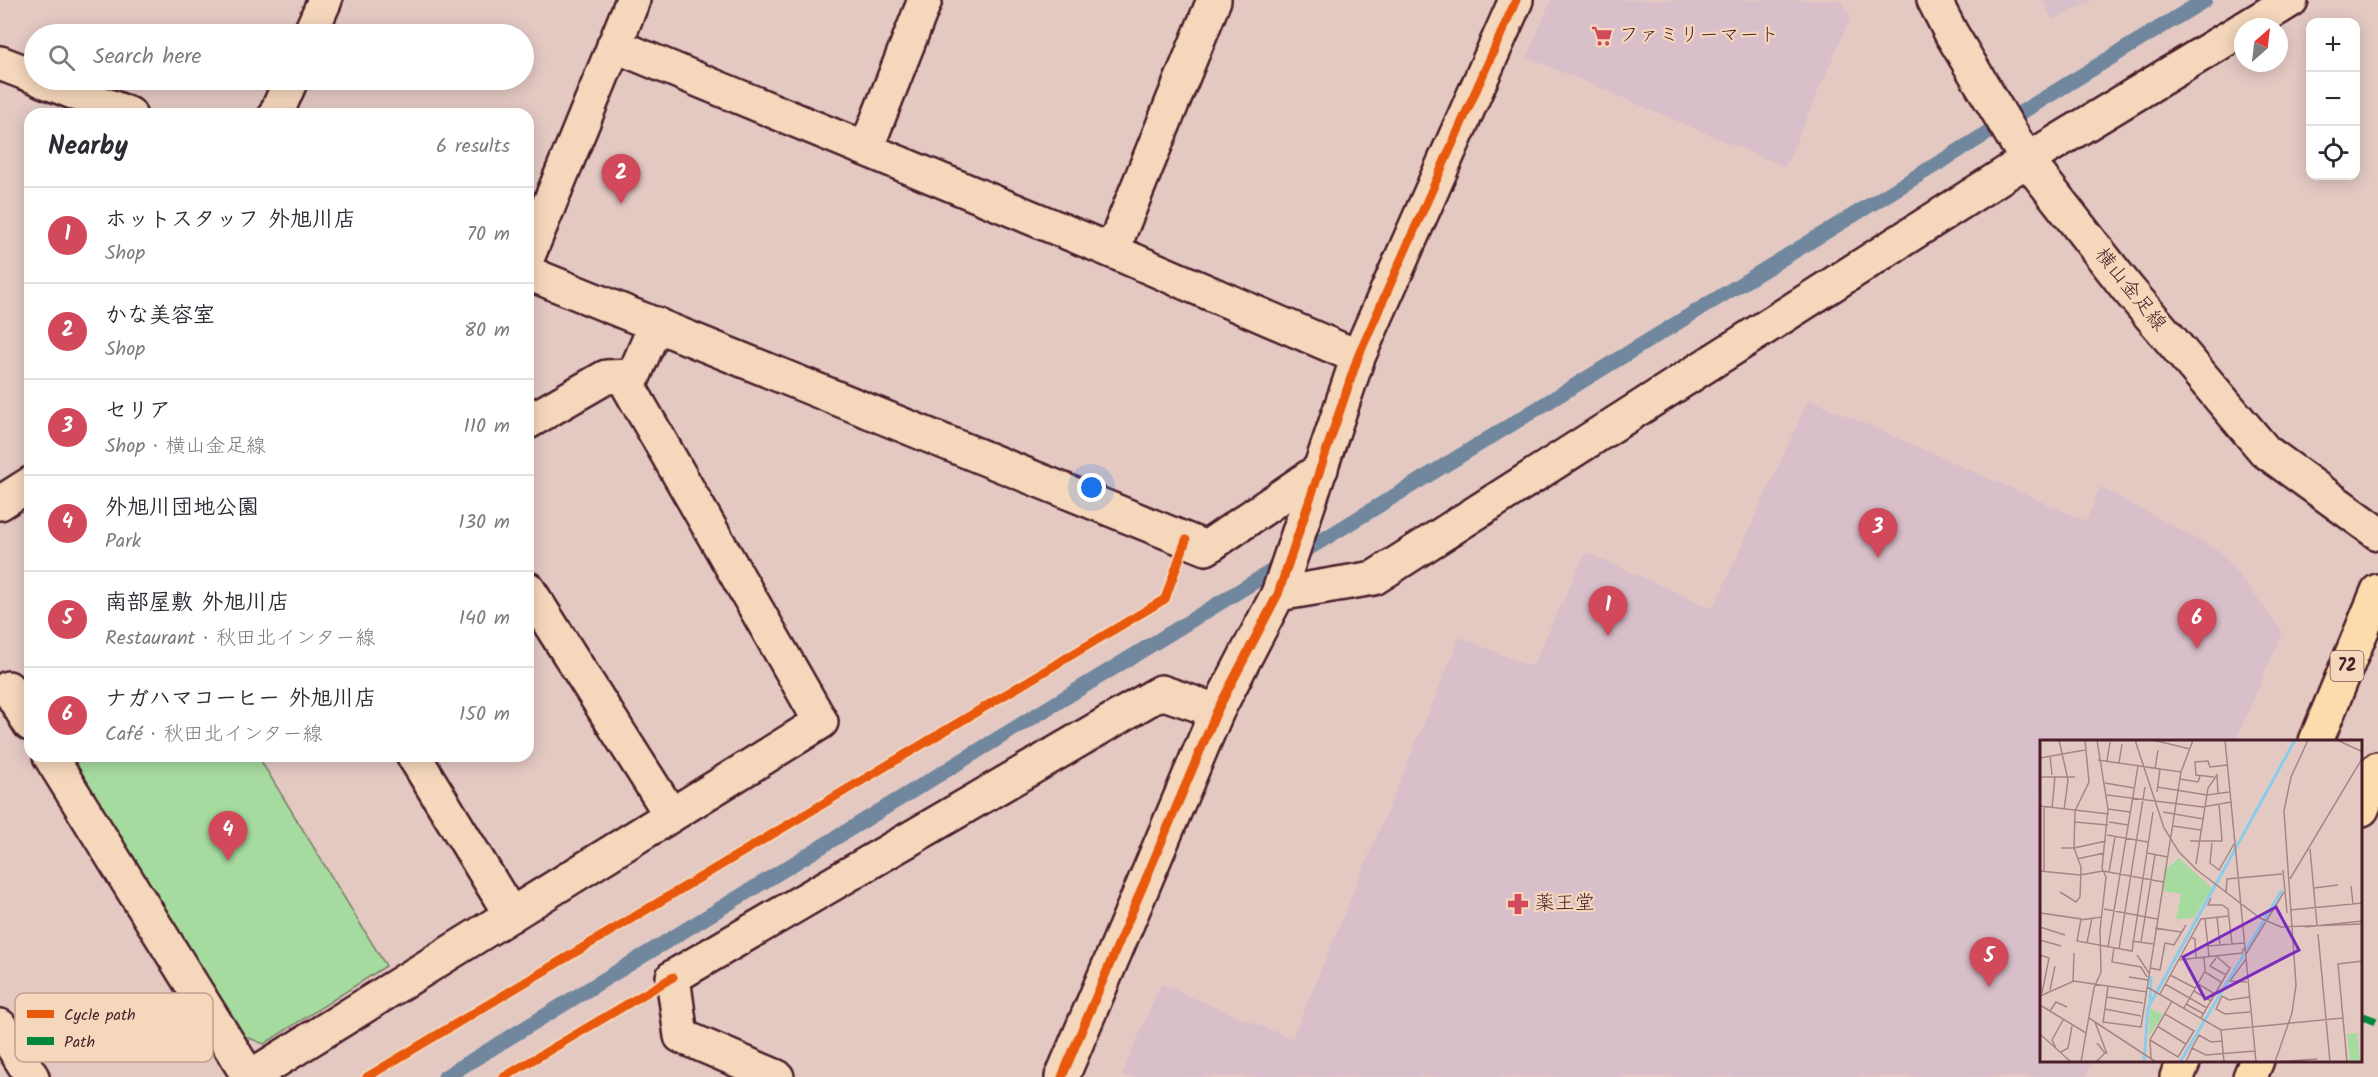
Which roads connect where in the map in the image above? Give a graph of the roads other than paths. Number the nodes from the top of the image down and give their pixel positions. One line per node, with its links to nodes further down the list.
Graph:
1 (325, 0): 9 (street)
2 (633, 0): 11 (street)
3 (925, 0): 18 (street)
4 (1214, 0): 21 (street)
5 (1516, 0): 24 (street)
6 (1934, 0): 19 (street, 横山金足線)
7 (2291, 0): 8 (street)
8 (2261, 18)
9 (314, 24)
10 (2234, 34): 19 (street)
11 (614, 45): 18 (street); 20 (street)
12 (0, 63): 13 (street)
13 (24, 72)
14 (68, 90): 16 (street)
15 (287, 90): 17 (street)
16 (114, 108)
17 (279, 108)
18 (866, 149): 21 (street)
19 (2024, 156): 30 (street, 横山金足線); 32 (street)
20 (534, 241)
21 (1112, 251): 24 (street)
22 (534, 275): 23 (street)
23 (656, 324): 25 (street); 27 (street)
24 (1358, 357): 27 (street)
25 (633, 376): 26 (street); 42 (street)
26 (534, 419)
27 (1321, 469): 32 (street)
28 (24, 488): 29 (street)
29 (0, 503)
30 (2378, 533)
31 (2378, 591): 37 (main road, 72)
32 (1279, 592): 36 (street)
33 (534, 598): 42 (street)
34 (13, 686): 35 (street)
35 (24, 711)
36 (1217, 711): 53 (street); 54 (street)
37 (2316, 740)
38 (54, 762): 44 (street)
39 (418, 762): 43 (street)
40 (2378, 769): 41 (main road)
41 (2363, 804)
42 (671, 815): 43 (street)
43 (511, 915): 52 (street)
44 (198, 993)
45 (213, 1018): 52 (street)
46 (0, 1026): 47 (street)
47 (15, 1050)
48 (23, 1062): 51 (street)
49 (2183, 1062): 55 (main road)
50 (2256, 1062): 56 (main road)
51 (32, 1077)
52 (250, 1077)
53 (777, 1077)
54 (1062, 1077)
55 (2177, 1077)
56 (2250, 1077)

